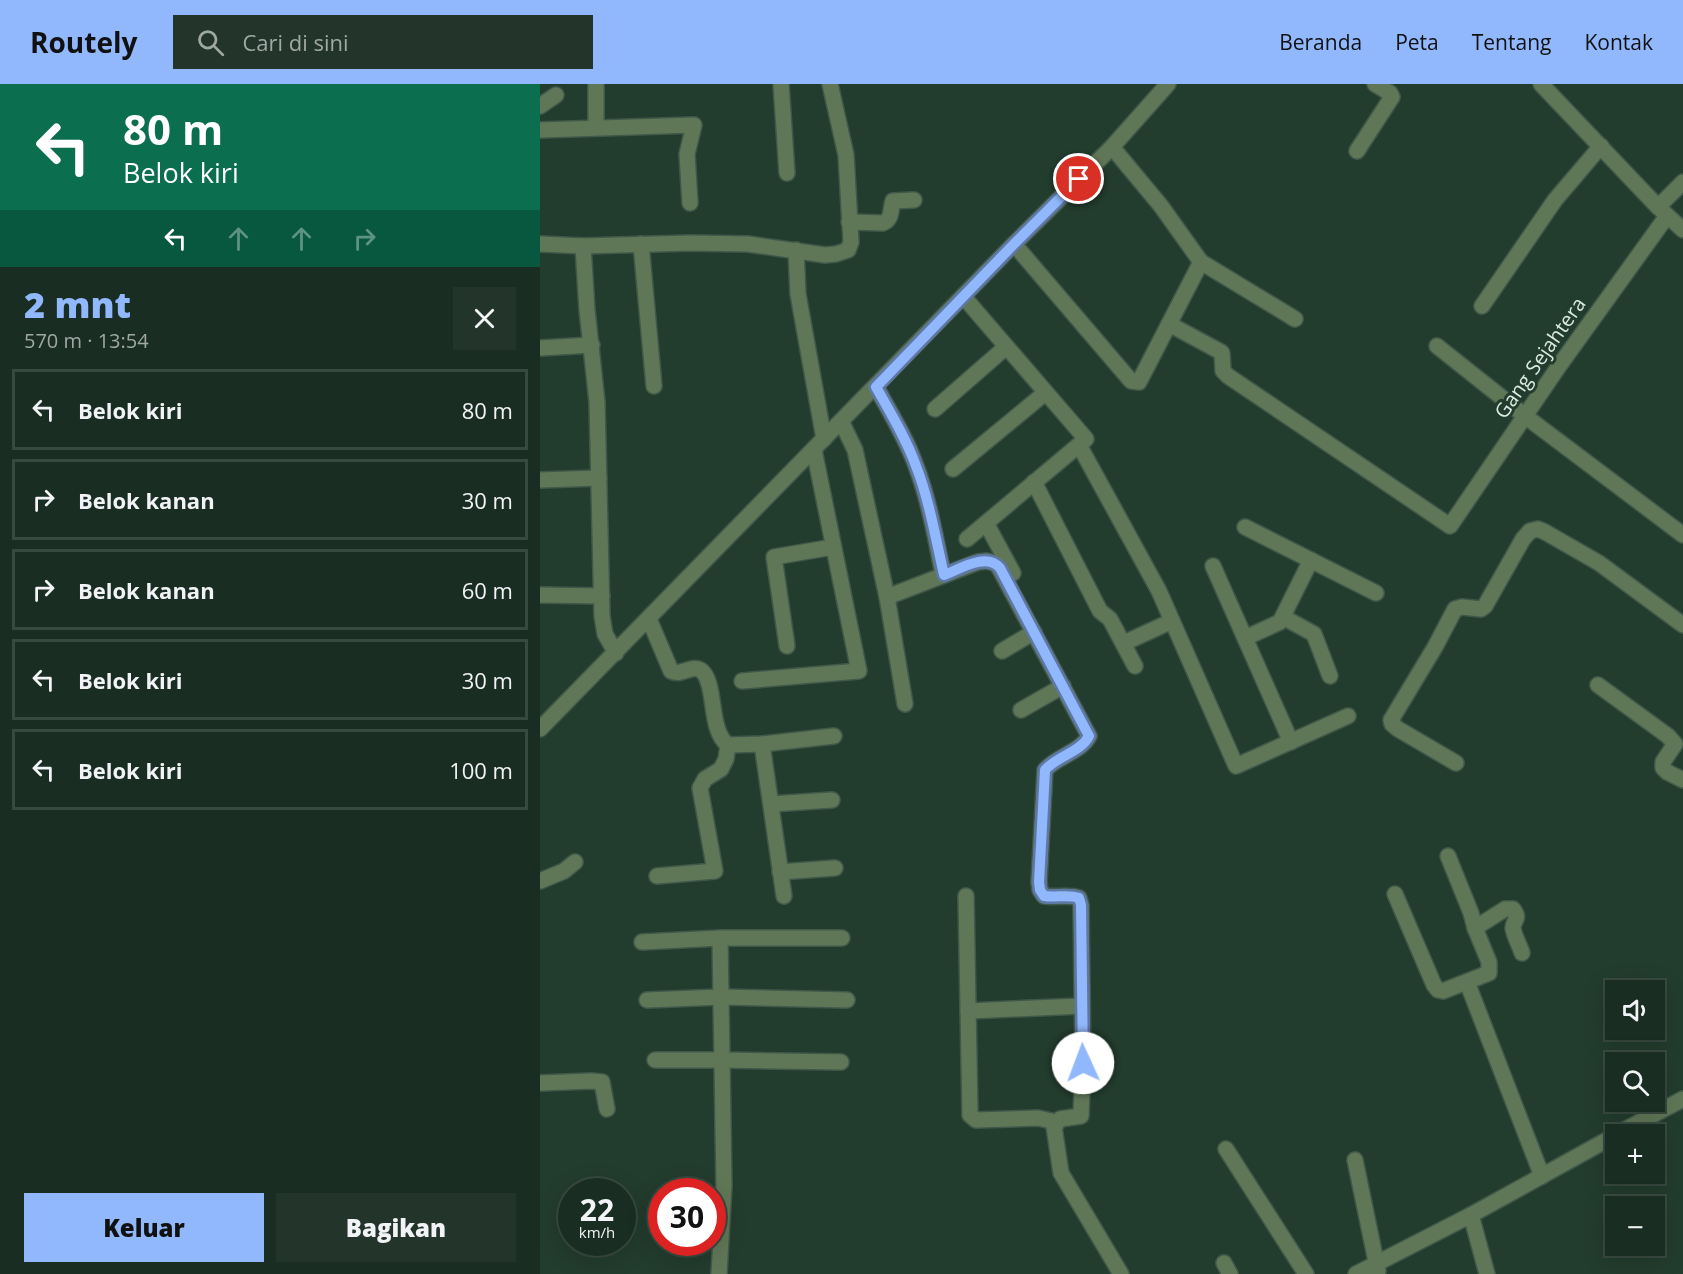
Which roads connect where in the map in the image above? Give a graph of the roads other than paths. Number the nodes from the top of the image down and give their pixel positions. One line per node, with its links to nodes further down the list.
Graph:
1 (596, 84): 9 (street)
2 (781, 84): 14 (street)
3 (830, 84): 19 (street)
4 (1168, 84): 12 (street)
5 (1375, 84): 13 (street)
6 (1541, 84): 11 (street)
7 (556, 95): 8 (street)
8 (540, 105)
9 (596, 128): 10 (street); 17 (street)
10 (540, 130)
11 (1601, 146): 18 (street); 28 (street)
12 (1112, 147): 23 (street); 26 (street)
13 (1357, 151)
14 (787, 173)
15 (1683, 182): 18 (street, Gang Sejahtera)
16 (914, 200): 19 (street)
17 (690, 203)
18 (1663, 211): 20 (street); 39 (street, Gang Sejahtera)
19 (849, 222): 25 (street)
20 (1683, 230)
21 (540, 244): 24 (street)
22 (641, 244): 24 (street); 25 (street); 35 (street)
23 (1014, 244): 27 (street); 30 (street)
24 (583, 246): 31 (street)
25 (796, 250): 41 (street)
26 (1201, 262): 29 (street); 30 (street)
27 (963, 296): 32 (street); 36 (street)
28 (1482, 306)
29 (1295, 319)
30 (1169, 324): 39 (street, Gang Sejahtera)
31 (592, 345): 34 (street); 44 (street)
32 (1006, 346): 37 (street); 38 (street)
33 (1437, 346): 39 (street)
34 (540, 348)
35 (654, 386)
36 (876, 387): 40 (street); 54 (street)
37 (1045, 393): 42 (street); 43 (street)
38 (935, 409)
39 (1525, 416): 49 (street)
40 (841, 422): 41 (street); 58 (street)
41 (819, 445): 51 (street); 60 (street)
42 (1079, 445): 46 (street); 61 (street)
43 (953, 469)
44 (599, 478): 45 (street); 57 (street)
45 (540, 480)
46 (1034, 482): 47 (street); 65 (street)
47 (986, 523): 50 (street); 67 (street)
48 (1245, 527): 52 (street)
49 (1683, 535)
50 (967, 539)
51 (834, 547): 66 (street); 72 (street)
52 (1311, 561): 55 (street); 59 (street)
53 (1213, 566): 64 (street)
54 (944, 575): 58 (street); 63 (street)
55 (1376, 593)
56 (540, 595): 57 (street)
57 (602, 596): 69 (street)
58 (887, 597): 75 (street)
59 (1283, 617): 64 (street); 71 (street)
60 (649, 619): 69 (street); 82 (street)
61 (1172, 621): 65 (street); 80 (street)
62 (1683, 625): 83 (street)
63 (1034, 632): 68 (street); 74 (street)
64 (1245, 638): 80 (street)
65 (1124, 643): 70 (street)
66 (787, 646)
67 (1052, 646)
68 (1002, 651)
69 (616, 653): 78 (street)
70 (1135, 666)
71 (1330, 676)
72 (742, 681)
73 (1598, 685): 84 (street)
74 (1063, 686): 76 (street); 105 (street)
75 (905, 704)
76 (1021, 710)
77 (1348, 716): 80 (street)
78 (540, 729)
79 (834, 736): 81 (street)
80 (1291, 742)
81 (762, 744): 82 (street); 86 (street)
82 (728, 745): 91 (street)
83 (1456, 763)
84 (1683, 780)
85 (832, 800): 86 (street)
86 (771, 804): 90 (street)
87 (1448, 856): 96 (street)
88 (575, 862): 92 (street)
89 (835, 868): 90 (street)
90 (780, 872): 94 (street)
91 (657, 876)
92 (540, 881)
93 (1395, 894): 101 (street)
94 (784, 896)
95 (966, 896): 106 (street)
96 (1475, 928): 100 (street); 101 (street)
97 (720, 938): 98 (street); 99 (street); 102 (street)
98 (842, 938)
99 (642, 942)
100 (1522, 953)
101 (1467, 982): 118 (street)
102 (721, 997): 103 (street); 104 (street); 108 (street)
103 (647, 1000)
104 (847, 1000)
105 (1081, 1006): 106 (street); 113 (street)
106 (968, 1011): 113 (street)
107 (655, 1060): 108 (street)
108 (722, 1060): 109 (street); 121 (street)
109 (841, 1062)
110 (540, 1083): 112 (street)
111 (1683, 1099): 114 (street)
112 (607, 1109)
113 (1056, 1122): 122 (street)
114 (1635, 1124)
115 (1605, 1140): 118 (street)
116 (1226, 1149): 123 (street)
117 (1355, 1160): 120 (street)
118 (1542, 1176): 119 (street)
119 (1471, 1215): 120 (street); 125 (street)
120 (1377, 1269): 124 (street)
121 (719, 1274)
122 (1121, 1274)
123 (1306, 1274)
124 (1356, 1274)
125 (1487, 1274)

